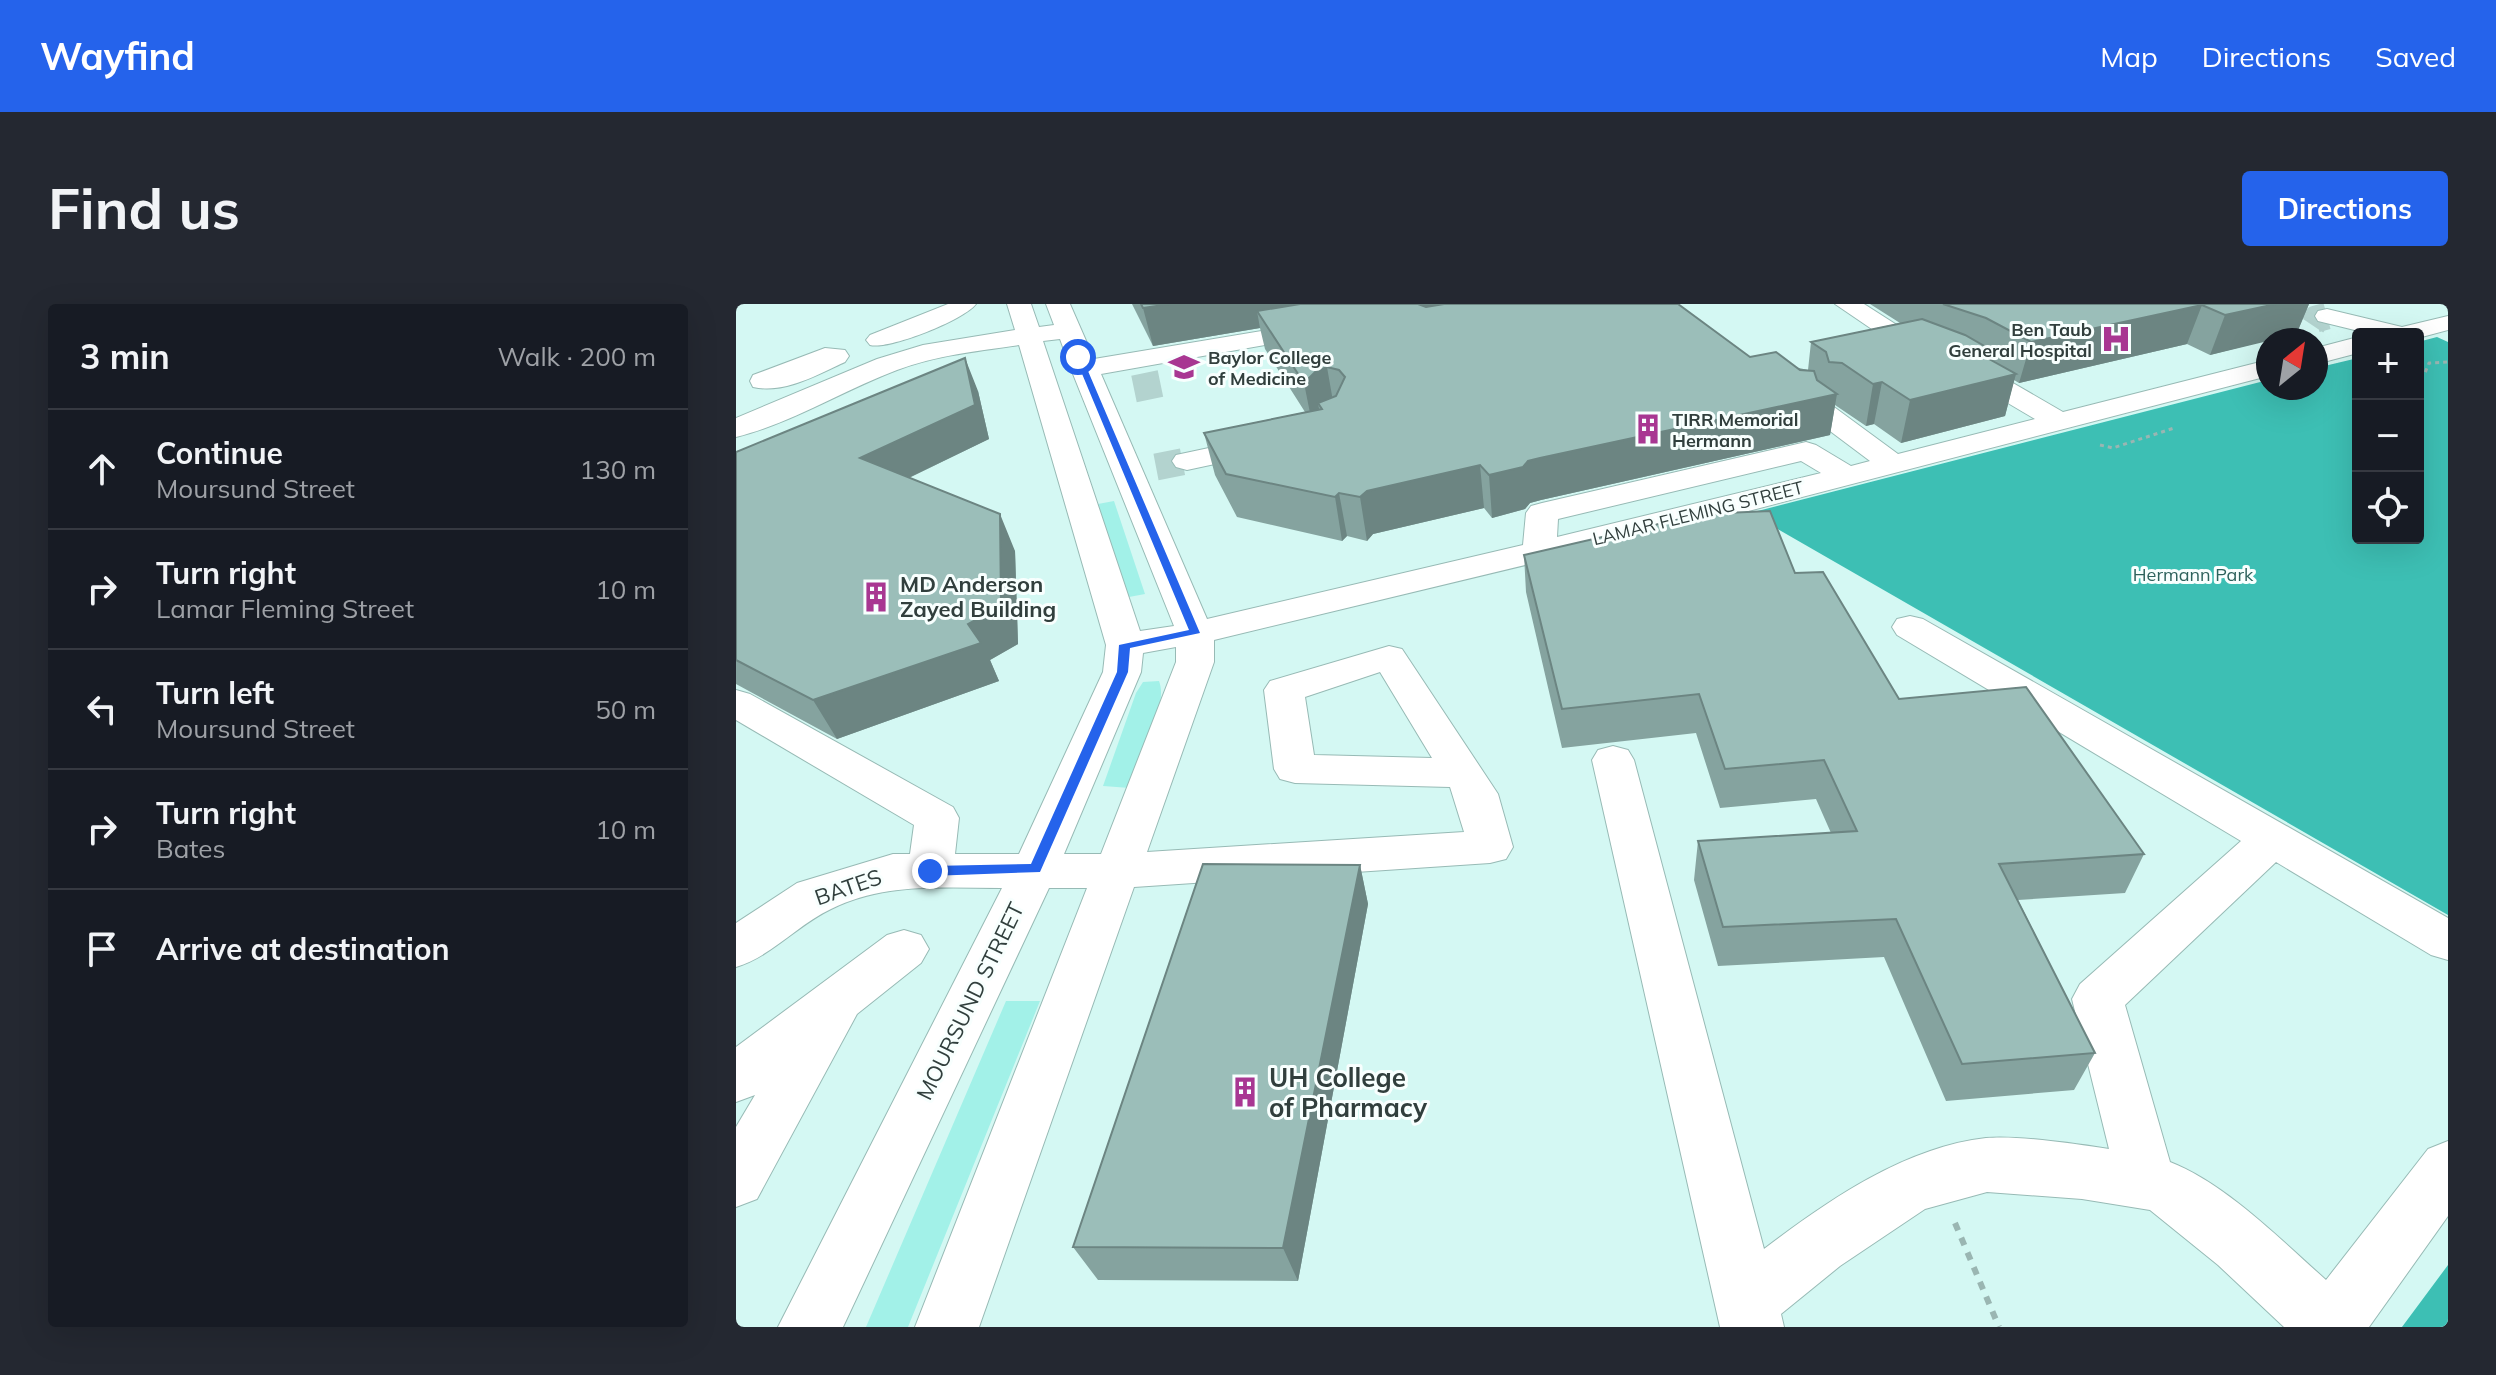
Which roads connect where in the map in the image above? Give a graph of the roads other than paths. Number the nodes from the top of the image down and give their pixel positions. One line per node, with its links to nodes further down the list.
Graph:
1 (964, 304): 13 (street)
2 (1847, 304): 16 (street)
3 (2421, 304): 4 (street)
4 (2448, 320): 7 (street)
5 (1340, 325): 8 (street)
6 (2367, 328): 9 (street)
7 (2422, 328)
8 (1081, 345): 14 (street); 23 (street); 24 (street, MOURSUND STREET)
9 (2350, 347): 10 (street)
10 (2328, 353)
11 (736, 371): 13 (street)
12 (2256, 371): 16 (street, LAMAR FLEMING STREET)
13 (768, 382): 14 (street)
14 (808, 399): 17 (street); 18 (street)
15 (1824, 413): 21 (street)
16 (2060, 422): 21 (street, LAMAR FLEMING STREET)
17 (736, 428)
18 (813, 435)
19 (1292, 439): 20 (street)
20 (1187, 461)
21 (1893, 464): 23 (street, LAMAR FLEMING STREET)
22 (1910, 627): 28 (street)
23 (1195, 633): 24 (street, LAMAR FLEMING STREET); 31 (street)
24 (1125, 645): 29 (street, MOURSUND STREET)
25 (736, 703): 30 (street)
26 (1613, 760): 40 (street)
27 (1462, 773): 31 (street, BATES)
28 (2273, 838): 32 (street); 39 (street)
29 (1035, 869): 30 (street, BATES); 31 (street, BATES); 42 (street, MOURSUND STREET)
30 (930, 871): 33 (street, BATES)
31 (1118, 871): 43 (street)
32 (2448, 941)
33 (736, 948)
34 (904, 949): 35 (street)
35 (840, 999): 36 (street); 38 (street)
36 (736, 1078)
37 (2448, 1168): 41 (street)
38 (736, 1180)
39 (2146, 1181): 40 (street); 41 (street)
40 (1749, 1315)
41 (2330, 1326)
42 (810, 1327)
43 (947, 1327)

